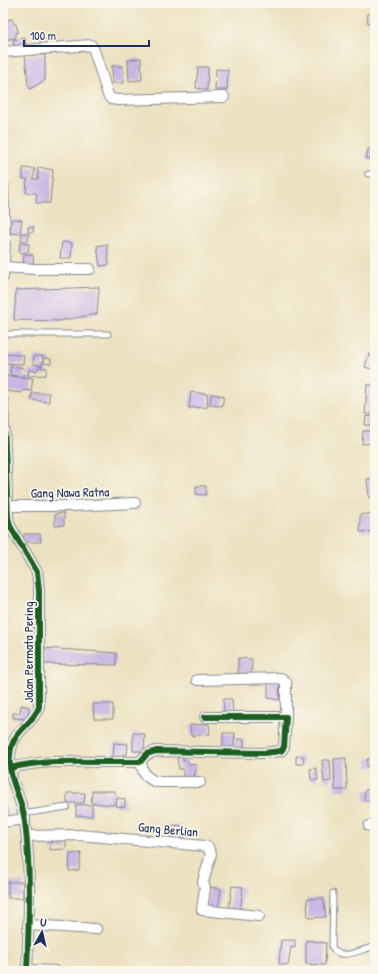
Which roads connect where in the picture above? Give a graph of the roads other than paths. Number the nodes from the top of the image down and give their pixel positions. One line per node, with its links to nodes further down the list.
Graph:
1 (3, 52): 2 (street)
2 (224, 97)
3 (368, 174): 4 (lane)
4 (375, 174)
5 (3, 185): 6 (street)
6 (3, 267): 7 (street); 8 (street)
7 (90, 269)
8 (3, 277)
9 (3, 334): 10 (lane)
10 (108, 334)
11 (3, 401): 13 (street, Jalan Permata Pering)
12 (135, 503): 13 (street, Gang Nawa Ratna)
13 (6, 506): 18 (street, Jalan Permata Pering)
14 (197, 680): 16 (street)
15 (205, 717): 16 (street)
16 (286, 717): 17 (street)
17 (140, 762): 18 (street); 19 (street)
18 (10, 768): 21 (street, Jalan Permata Pering)
19 (200, 782)
20 (67, 807): 21 (lane)
21 (24, 816): 22 (street); 23 (street, Jalan Permata Pering)
22 (3, 822)
23 (27, 836): 25 (street, Gang Berlian); 26 (street, Jalan Permata Pering)
24 (333, 893): 28 (lane)
25 (258, 916)
26 (28, 925): 27 (street); 29 (street, Jalan Permata Pering)
27 (96, 929)
28 (375, 947)
29 (27, 970): 30 (street)
30 (55, 971)

